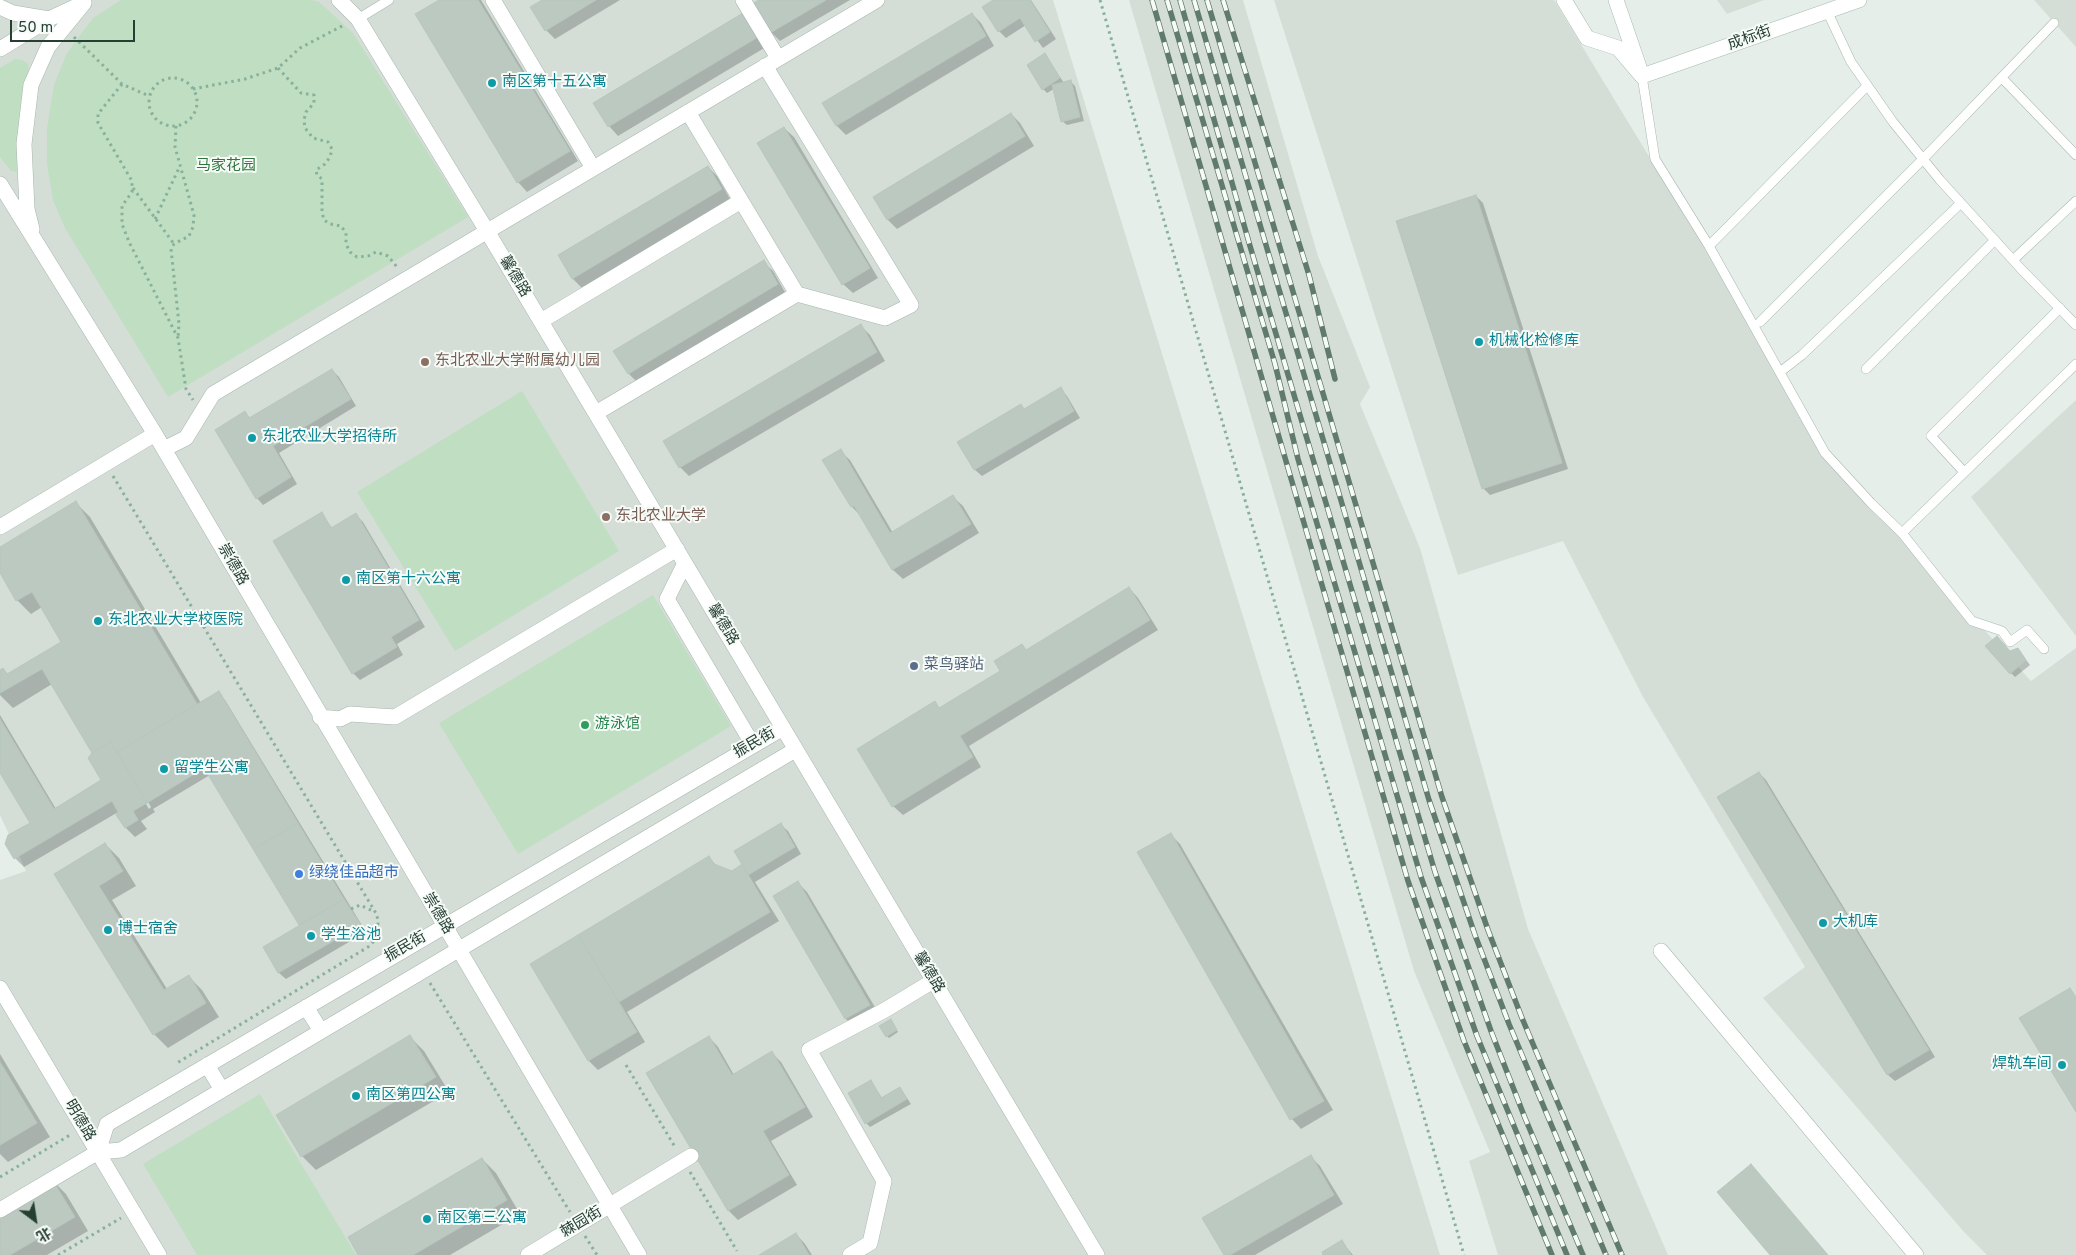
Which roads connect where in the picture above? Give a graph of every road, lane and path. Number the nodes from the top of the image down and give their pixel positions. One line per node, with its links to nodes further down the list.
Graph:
1 (339, 0): 14 (street, 馨德路)
2 (346, 0): 14 (lane)
3 (389, 0): 14 (lane)
4 (493, 0): 33 (street)
5 (743, 0): 19 (street)
6 (877, 0): 19 (street)
7 (1100, 0): 103 (path)
8 (1564, 0): 22 (street)
9 (1616, 0): 22 (street)
10 (1859, 0): 13 (street, 成标街)
11 (87, 2): 15 (street); 17 (street)
12 (0, 7): 15 (street)
13 (1827, 11): 22 (street, 成标街); 25 (lane)
14 (358, 19): 21 (path); 40 (street, 馨德路)
15 (49, 20): 18 (street)
16 (2054, 23): 23 (lane)
17 (64, 26): 24 (path); 42 (street)
18 (0, 50)
19 (778, 58): 20 (street)
20 (765, 66): 28 (street); 47 (street)
21 (278, 68): 26 (path); 46 (path)
22 (1642, 76): 44 (lane)
23 (2002, 78): 30 (lane); 31 (lane)
24 (122, 84): 27 (path); 35 (path)
25 (1867, 86): 31 (lane); 44 (lane)
26 (194, 89): 27 (path); 29 (path)
27 (149, 96): 29 (path)
28 (688, 112): 33 (street); 36 (street)
29 (176, 126): 32 (path)
30 (2076, 155)
31 (1923, 159): 38 (lane); 50 (lane)
32 (180, 166): 39 (path); 43 (path)
33 (593, 168): 40 (street)
34 (0, 184): 42 (street, 崇德路)
35 (132, 188): 39 (path); 52 (path)
36 (741, 201): 47 (street); 49 (street)
37 (2076, 201): 45 (lane)
38 (1961, 203): 41 (lane); 55 (lane)
39 (155, 219): 43 (path)
40 (486, 231): 46 (street); 49 (street, 馨德路)
41 (1995, 240): 45 (lane); 54 (lane)
42 (35, 242): 58 (street, 崇德路)
43 (174, 244): 52 (path)
44 (1709, 246): 55 (lane)
45 (2013, 260): 48 (lane)
46 (407, 278): 57 (street)
47 (796, 294): 56 (street)
48 (2060, 308): 51 (lane); 61 (lane)
49 (541, 322): 56 (street, 馨德路)
50 (1760, 322)
51 (2076, 325)
52 (178, 338): 57 (path)
53 (2076, 364): 61 (lane)
54 (1866, 368)
55 (1780, 372): 63 (lane)
56 (596, 413): 64 (street, 馨德路)
57 (201, 414): 59 (street)
58 (155, 434): 59 (street, 崇德路); 60 (street)
59 (164, 450): 67 (street, 崇德路)
60 (106, 464): 62 (street); 76 (path)
61 (1964, 472): 63 (lane)
62 (0, 527)
63 (1902, 533): 66 (lane)
64 (677, 549): 65 (street, 馨德路); 67 (street)
65 (686, 563): 68 (street, 馨德路); 69 (street)
66 (2044, 649)
67 (320, 717): 77 (street, 崇德路)
68 (782, 728): 69 (street, 振民街); 70 (street, 馨德路)
69 (753, 745): 71 (street, 振民街)
70 (795, 750): 72 (street, 振民街); 81 (street, 馨德路)
71 (656, 803): 72 (street); 73 (street, 振民街)
72 (668, 825): 74 (street, 振民街)
73 (549, 865): 74 (street); 77 (street, 振民街)
74 (562, 887): 78 (street, 振民街)
75 (351, 909): 76 (path)
76 (377, 915): 85 (path)
77 (444, 926): 78 (street, 崇德路); 83 (street, 振民街)
78 (458, 949): 80 (street, 振民街); 92 (street, 崇德路)
79 (1661, 951): 104 (street)
80 (422, 970): 84 (street, 振民街); 95 (path)
81 (933, 981): 101 (street); 102 (street, 馨德路)
82 (0, 988): 88 (street, 明德路)
83 (306, 1006): 84 (street); 86 (street, 振民街)
84 (321, 1031): 87 (street, 振民街)
85 (175, 1064)
86 (207, 1065): 87 (street); 89 (street, 振民街)
87 (222, 1090): 89 (street, 振民街)
88 (82, 1127): 89 (street, 明德路); 91 (path)
89 (98, 1152): 93 (street, 振民街); 94 (street, 明德路)
90 (691, 1156): 92 (street, 棘园街)
91 (0, 1177)
92 (610, 1206): 95 (street, 棘园街); 100 (street, 崇德路)
93 (0, 1210)
94 (133, 1211): 96 (path); 97 (street, 明德路)
95 (578, 1225): 98 (street, 棘园街); 99 (path)
96 (58, 1255)
97 (159, 1255)
98 (528, 1255)
99 (597, 1255)
100 (639, 1255)
101 (850, 1255)
102 (1096, 1255)
103 (1464, 1255)
104 (1916, 1255)

